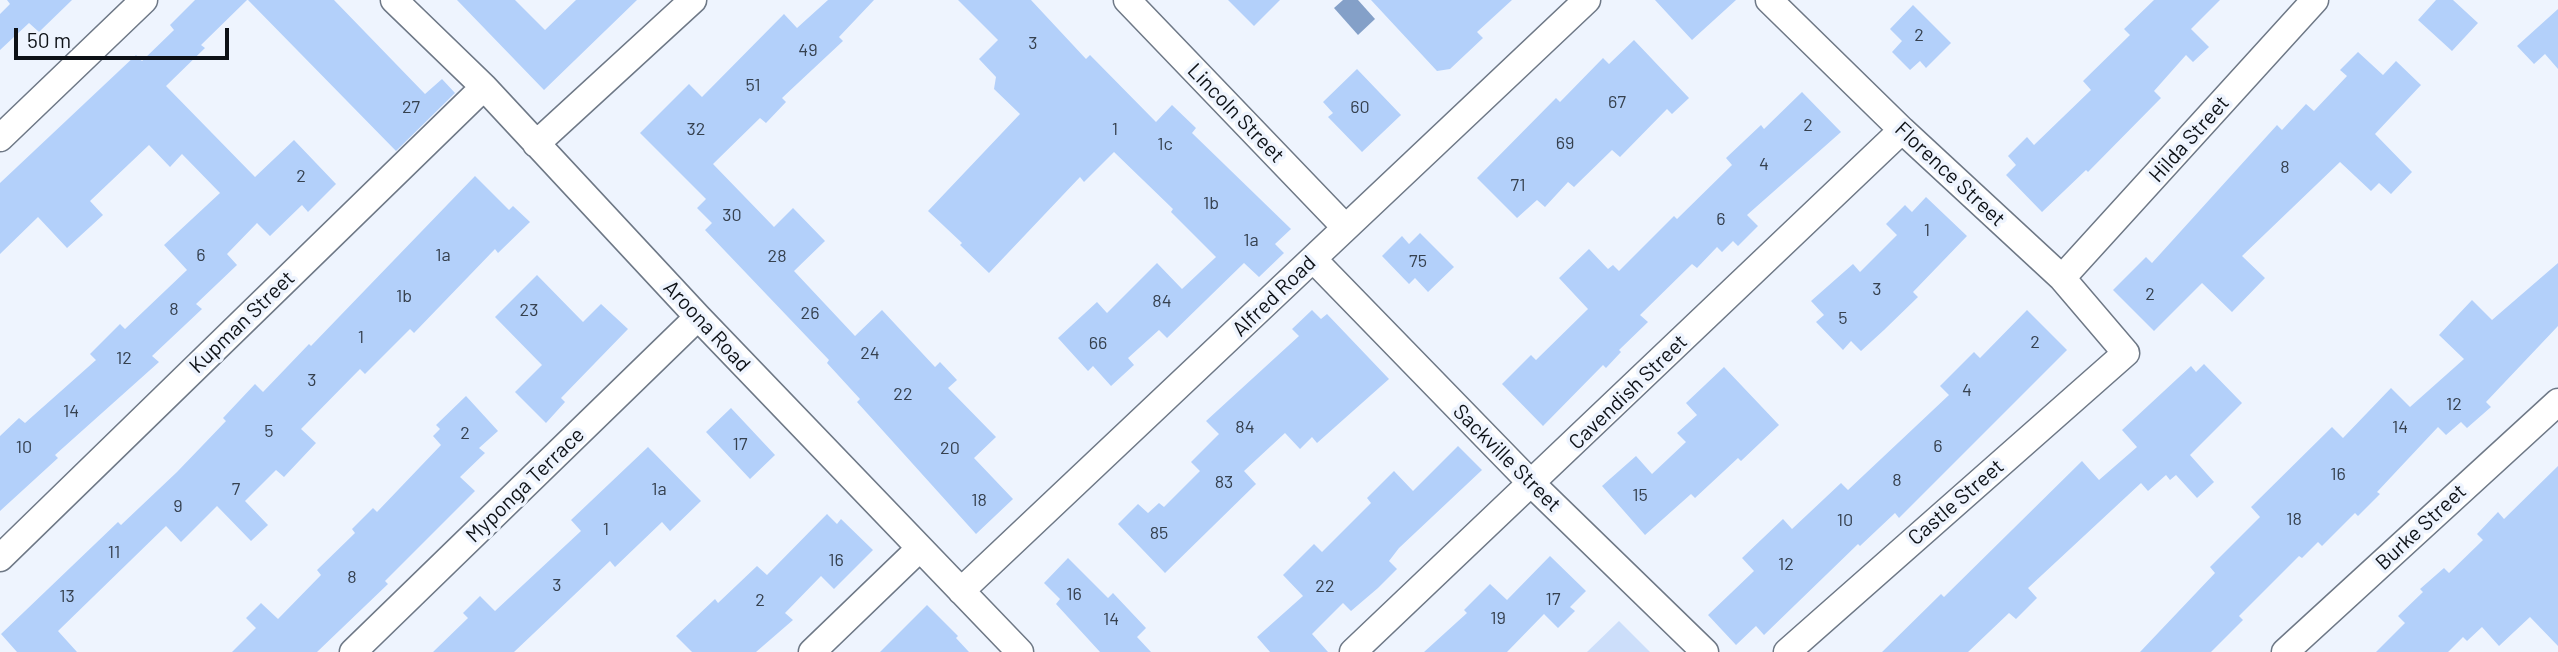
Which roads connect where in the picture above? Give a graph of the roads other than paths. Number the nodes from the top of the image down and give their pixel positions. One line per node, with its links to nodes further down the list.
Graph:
1 (144, 0): 10 (street)
2 (394, 0): 8 (street, Aroona Road)
3 (693, 0): 11 (street)
4 (1127, 0): 12 (street, Lincoln Street)
5 (1587, 0): 12 (street, Alfred Road)
6 (1769, 0): 9 (street, Florence Street)
7 (2315, 0): 14 (street, Hilda Street)
8 (484, 87): 11 (street, Aroona Road); 20 (street, Kupman Street)
9 (1902, 130): 14 (street, Florence Street); 18 (street, Cavendish Street)
10 (0, 138)
11 (536, 144): 15 (street, Aroona Road)
12 (1345, 227): 13 (street, Alfred Road)
13 (1313, 259): 18 (street, Sackville Street); 21 (street, Alfred Road)
14 (2062, 278): 16 (street, Florence Street)
15 (698, 317): 19 (street, Aroona Road); 22 (street, Myponga Terrace)
16 (2126, 353): 27 (street, Castle Street)
17 (2558, 402): 28 (street, Burke Street)
18 (1532, 484): 25 (street, Cavendish Street); 26 (street, Sackville Street)
19 (919, 549): 21 (street, Aroona Road); 23 (street)
20 (0, 558)
21 (961, 592): 24 (street, Aroona Road)
22 (353, 652)
23 (812, 652)
24 (1020, 652)
25 (1353, 652)
26 (1705, 652)
27 (1787, 652)
28 (2285, 652)

